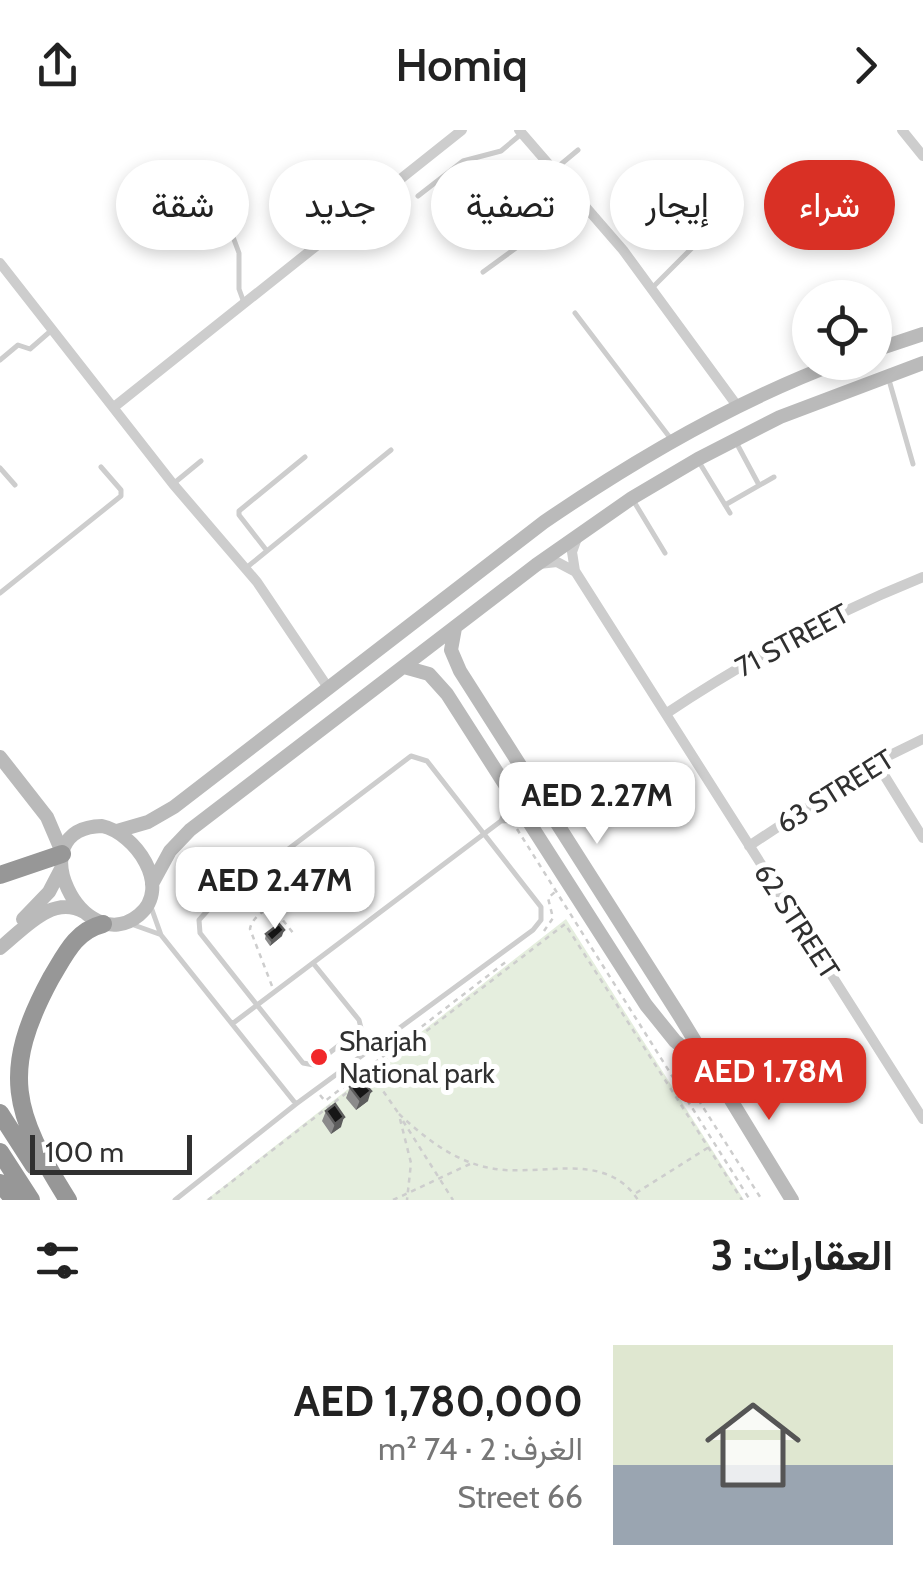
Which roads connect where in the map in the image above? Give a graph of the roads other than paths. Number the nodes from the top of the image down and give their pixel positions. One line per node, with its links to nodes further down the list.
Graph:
1 (462, 130): 18 (street)
2 (902, 130): 5 (street)
3 (520, 132): 6 (lane); 7 (street)
4 (578, 150): 8 (lane)
5 (923, 156)
6 (467, 160)
7 (545, 160)
8 (566, 160)
9 (431, 186): 10 (lane)
10 (418, 196)
11 (590, 211): 17 (street)
12 (238, 250): 18 (lane)
13 (513, 250): 16 (lane)
14 (690, 250): 17 (lane)
15 (2, 268): 20 (street)
16 (482, 272)
17 (652, 288): 30 (street)
18 (245, 303): 29 (street)
19 (576, 313): 32 (lane)
20 (54, 328): 23 (lane); 29 (street)
21 (923, 334): 22 (street)
22 (892, 344)
23 (0, 360)
24 (923, 363): 25 (street)
25 (892, 374)
26 (799, 380): 30 (street)
27 (875, 380): 31 (street)
28 (889, 380): 37 (lane)
29 (114, 407): 41 (street)
30 (738, 407): 32 (street)
31 (734, 440): 35 (street); 43 (lane)
32 (672, 441): 57 (street)
33 (391, 450): 48 (lane)
34 (305, 456): 48 (lane)
35 (698, 459): 44 (street); 45 (lane)
36 (200, 461): 41 (lane)
37 (913, 464)
38 (101, 467): 54 (lane)
39 (0, 468): 42 (lane)
40 (774, 477): 43 (lane)
41 (173, 484): 51 (street)
42 (14, 485)
43 (759, 486): 45 (lane)
44 (632, 498): 47 (street); 49 (lane)
45 (725, 505): 46 (lane)
46 (730, 513)
47 (579, 533): 50 (street); 52 (street)
48 (267, 550): 51 (lane)
49 (665, 554)
50 (536, 565): 52 (street); 55 (street)
51 (246, 568): 57 (street)
52 (575, 571): 60 (street, 62 STREET)
53 (923, 577): 60 (street, 71 STREET)
54 (0, 593)
55 (455, 628): 56 (street); 59 (street)
56 (404, 668): 58 (street); 75 (street)
57 (329, 689): 69 (street)
58 (447, 694): 59 (street); 64 (street)
59 (478, 701): 85 (street)
60 (667, 713): 72 (street, 62 STREET)
61 (923, 739): 63 (street, 63 STREET)
62 (0, 757): 65 (street)
63 (876, 762): 71 (street); 72 (street, 63 STREET)
64 (511, 794): 66 (lane); 67 (street)
65 (47, 817): 68 (street); 73 (street)
66 (501, 820): 67 (lane); 70 (lane)
67 (529, 822): 87 (street)
68 (80, 830): 69 (street); 73 (street)
69 (117, 831): 75 (street)
70 (484, 834): 83 (lane); 84 (lane); 89 (lane)
71 (923, 838)
72 (749, 846): 91 (street, 62 STREET)
73 (62, 858): 74 (highway); 77 (street); 81 (street)
74 (0, 875)
75 (152, 884): 76 (street)
76 (150, 901): 78 (street); 80 (lane)
77 (85, 912): 79 (street); 82 (street)
78 (124, 922): 79 (street); 80 (lane)
79 (103, 924): 98 (highway)
80 (161, 936): 86 (lane)
81 (0, 939)
82 (0, 948)
83 (314, 963): 84 (lane); 84 (lane)
84 (256, 1006): 86 (lane)
85 (679, 1015): 87 (street); 88 (street)
86 (232, 1024): 89 (lane)
87 (663, 1029): 88 (street)
88 (709, 1069): 101 (street)
89 (296, 1104): 94 (lane)
90 (0, 1112): 97 (highway)
91 (923, 1119)
92 (0, 1152): 96 (highway)
93 (0, 1182): 95 (highway)
94 (184, 1191): 99 (lane); 100 (lane)
95 (14, 1200)
96 (31, 1200)
97 (56, 1200)
98 (68, 1200)
99 (167, 1200)
100 (175, 1200)
101 (792, 1200)

